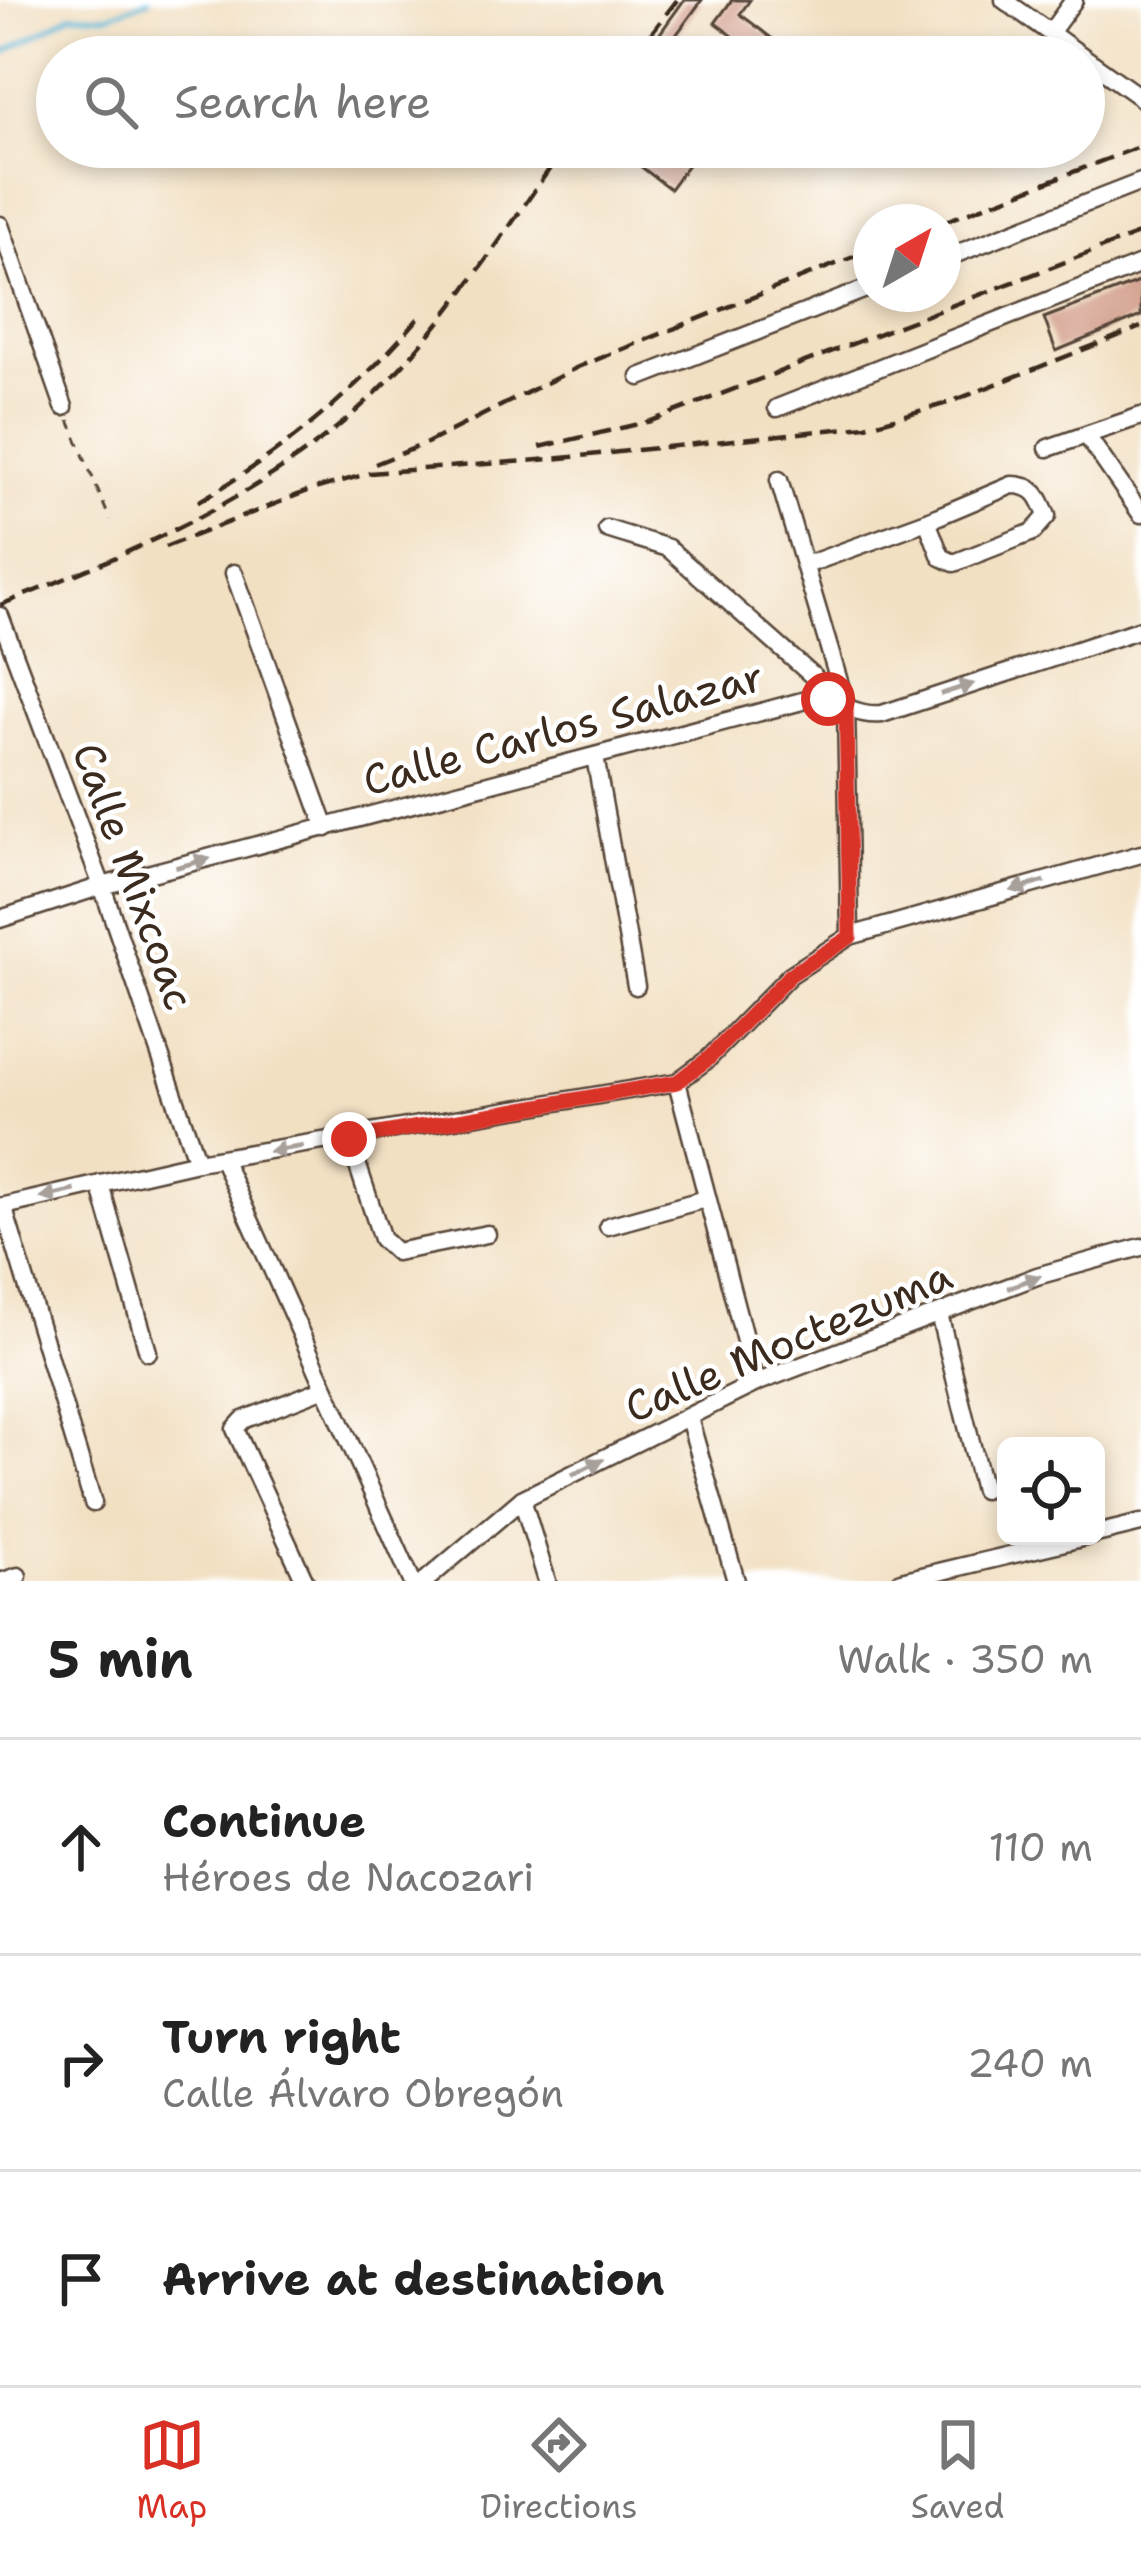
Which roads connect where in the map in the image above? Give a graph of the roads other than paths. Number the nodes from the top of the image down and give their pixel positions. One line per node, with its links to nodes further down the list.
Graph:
1 (1004, 0): 3 (street)
2 (1074, 0): 3 (street)
3 (1050, 33): 4 (street)
4 (1054, 36)
5 (1105, 72): 6 (street)
6 (1141, 98)
7 (1141, 182): 9 (street)
8 (1, 232): 13 (street)
9 (961, 252)
10 (1141, 264): 14 (street)
11 (853, 294): 12 (street)
12 (640, 377)
13 (64, 407)
14 (777, 408)
15 (1141, 416): 16 (street)
16 (1088, 436): 17 (street); 19 (street)
17 (1048, 448)
18 (779, 480): 22 (street)
19 (1141, 514)
20 (928, 521): 20 (street); 22 (street)
21 (607, 529): 26 (street)
22 (806, 565): 26 (street)
23 (234, 573): 28 (street)
24 (2, 621): 30 (street, Calle Mixcoac)
25 (1141, 629): 26 (street, Calle Carlos Salazar, one-way to 25)
26 (846, 705): 27 (street, Calle Carlos Salazar); 32 (street)
27 (595, 758): 28 (street, Calle Carlos Salazar); 33 (street)
28 (326, 828): 30 (street, Calle Carlos Salazar, one-way to 28)
29 (1141, 854): 32 (street, one-way to 32)
30 (102, 886): 31 (street, Calle Carlos Salazar); 37 (street, Calle Mixcoac)
31 (0, 920)
32 (850, 937): 34 (street)
33 (637, 986)
34 (677, 1082): 35 (street); 39 (street)
35 (349, 1139): 36 (street, one-way to 36); 42 (street)
36 (223, 1160): 37 (street); 47 (street)
37 (197, 1162): 38 (street)
38 (100, 1184): 40 (street, one-way to 40); 45 (street)
39 (705, 1199): 41 (street); 46 (street)
40 (2, 1206): 51 (street)
41 (608, 1226)
42 (487, 1234)
43 (1141, 1247): 44 (street, Calle Moctezuma, one-way to 43)
44 (939, 1314): 46 (street, Calle Moctezuma); 49 (street)
45 (148, 1352)
46 (756, 1383): 48 (street, Calle Moctezuma)
47 (325, 1388): 56 (street); 57 (street)
48 (689, 1418): 50 (street, Calle Moctezuma, one-way to 48); 60 (street)
49 (983, 1490)
50 (522, 1499): 58 (street, Calle Moctezuma); 59 (street)
51 (93, 1503)
52 (1141, 1523): 53 (street)
53 (1105, 1532)
54 (1053, 1545): 55 (street)
55 (990, 1561): 61 (street); 62 (street)
56 (305, 1581)
57 (412, 1581)
58 (425, 1581)
59 (547, 1581)
60 (736, 1581)
61 (901, 1581)
62 (998, 1581)

